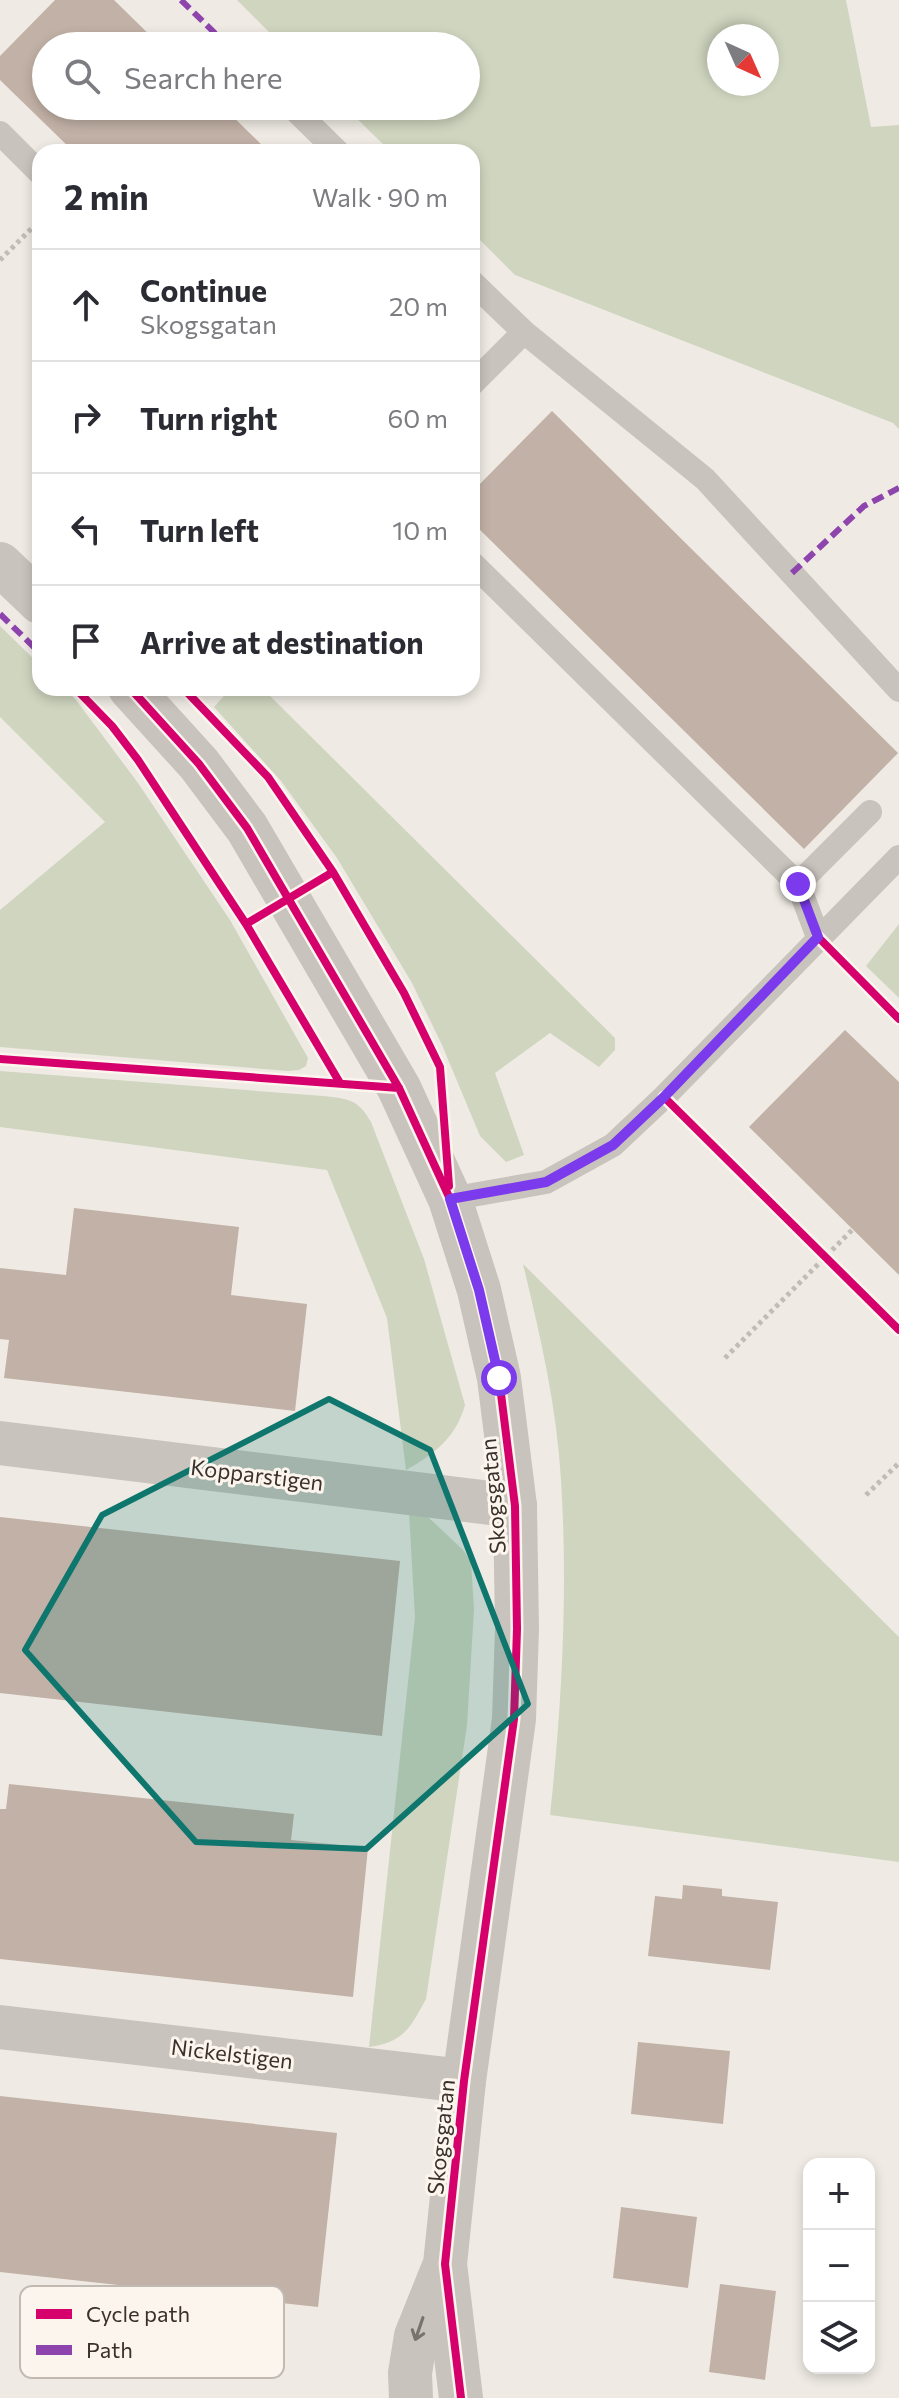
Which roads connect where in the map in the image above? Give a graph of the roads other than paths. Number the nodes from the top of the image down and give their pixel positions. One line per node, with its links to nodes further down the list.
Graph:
1 (305, 120): 3 (lane)
2 (0, 133): 4 (lane)
3 (330, 144)
4 (32, 165)
5 (480, 290): 6 (lane)
6 (524, 332): 7 (lane); 11 (lane)
7 (480, 376)
8 (0, 564): 10 (street)
9 (480, 571): 15 (lane)
10 (32, 594)
11 (899, 690)
12 (149, 696): 17 (street, Skogsgatan)
13 (870, 812): 15 (lane)
14 (899, 857): 16 (lane)
15 (798, 884): 16 (lane)
16 (818, 937): 17 (lane)
17 (450, 1199): 19 (street, Skogsgatan)
18 (0, 1443): 19 (street, Kopparstigen)
19 (515, 1506): 21 (street, Skogsgatan)
20 (0, 2027): 21 (street, Nickelstigen)
21 (464, 2081): 22 (street, Skogsgatan)
22 (445, 2264): 23 (street, Skogsgatan, one-way to 23); 24 (street, Skogsgatan)
23 (411, 2398)
24 (461, 2398)

